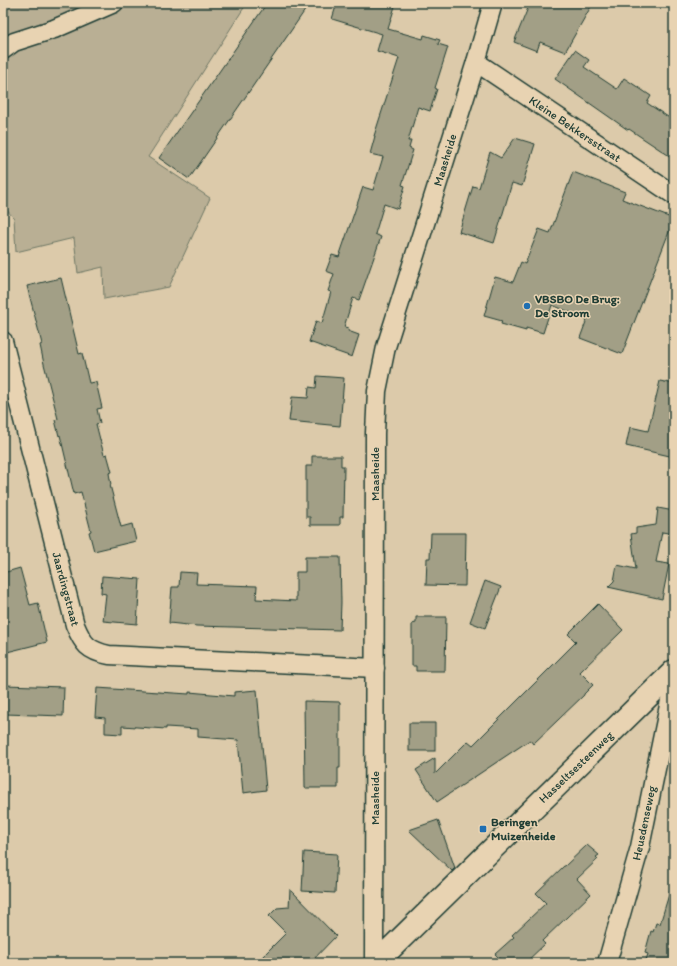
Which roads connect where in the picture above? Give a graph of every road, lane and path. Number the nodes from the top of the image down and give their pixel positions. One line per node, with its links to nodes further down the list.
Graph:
1 (114, 3): 3 (street)
2 (493, 3): 4 (street, Maasheide)
3 (3, 50)
4 (476, 62): 5 (street, Kleine Bekkersstraat); 7 (street, Maasheide)
5 (674, 195)
6 (3, 341): 7 (street, Jaardingstraat)
7 (375, 668): 10 (street, Maasheide)
8 (674, 671): 10 (street, Hasseltsesteenweg)
9 (674, 681): 11 (street, Heusdenseweg)
10 (375, 963)
11 (607, 963)

